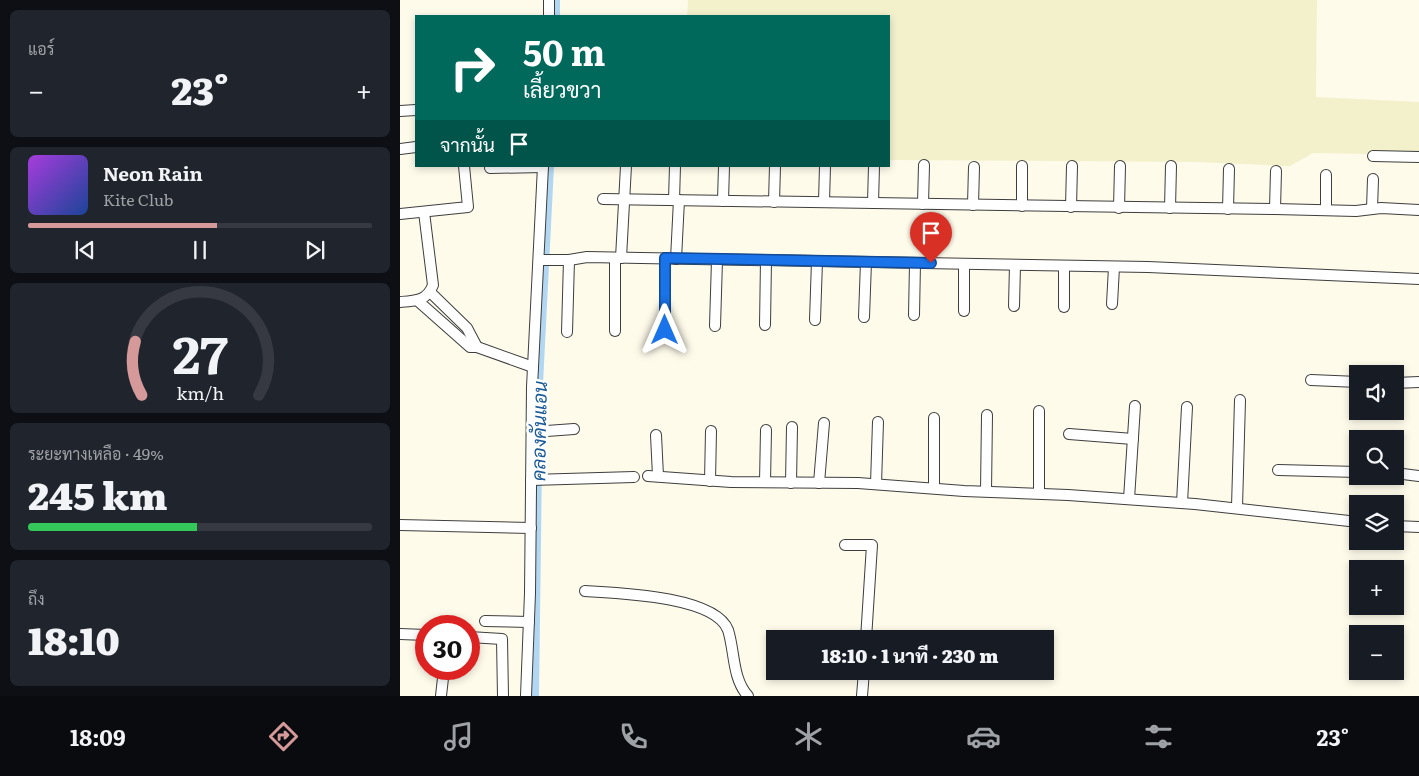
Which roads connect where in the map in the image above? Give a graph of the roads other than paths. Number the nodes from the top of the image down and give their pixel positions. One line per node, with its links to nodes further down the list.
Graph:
1 (550, 0): 2 (street)
2 (549, 15)
3 (415, 110): 4 (street)
4 (400, 111)
5 (415, 147): 6 (street)
6 (400, 149)
7 (1373, 156): 8 (street)
8 (1419, 157)
9 (924, 165): 35 (street)
10 (1022, 166): 37 (street)
11 (1072, 166): 38 (street)
12 (1120, 166): 39 (street)
13 (1171, 166): 40 (street)
14 (464, 167): 46 (street)
15 (543, 167): 23 (street); 51 (street)
16 (626, 167): 29 (street)
17 (675, 167): 30 (street)
18 (724, 167): 31 (street)
19 (775, 167): 32 (street)
20 (825, 167): 33 (street)
21 (874, 167): 34 (street)
22 (974, 167): 36 (street)
23 (490, 168)
24 (1229, 169): 42 (street)
25 (1276, 171): 41 (street)
26 (1326, 175): 44 (street)
27 (1373, 178): 43 (street)
28 (603, 199): 29 (street)
29 (624, 199): 30 (street); 48 (street)
30 (676, 200): 31 (street); 50 (street)
31 (723, 201): 32 (street)
32 (774, 202): 33 (street)
33 (824, 202): 34 (street)
34 (873, 203): 35 (street)
35 (923, 204): 36 (street)
36 (973, 205): 37 (street)
37 (1022, 206): 38 (street)
38 (1071, 207): 39 (street)
39 (1119, 208): 40 (street)
40 (1170, 208): 42 (street)
41 (1276, 208): 42 (street); 44 (street)
42 (1228, 209)
43 (1372, 209): 44 (street); 45 (street)
44 (1326, 210)
45 (1419, 210)
46 (424, 212): 47 (street); 63 (street)
47 (400, 214)
48 (618, 258): 49 (street); 52 (street); 76 (street)
49 (665, 258): 50 (street); 75 (street)
50 (676, 259): 53 (street)
51 (542, 260): 52 (street); 79 (street)
52 (565, 260): 77 (street)
53 (717, 260): 54 (street); 74 (street)
54 (766, 260): 55 (street); 73 (street)
55 (817, 261): 56 (street); 72 (street)
56 (866, 262): 57 (street); 71 (street)
57 (915, 263): 58 (street); 70 (street)
58 (964, 264): 59 (street); 69 (street)
59 (1015, 265): 60 (street); 67 (street)
60 (1064, 266): 61 (street); 68 (street)
61 (1114, 267): 62 (street); 66 (street)
62 (1419, 279)
63 (430, 292): 64 (street); 78 (street)
64 (418, 301): 65 (street); 78 (street)
65 (400, 302)
66 (1112, 304)
67 (1014, 306)
68 (1064, 307)
69 (964, 311)
70 (914, 315)
71 (864, 317)
72 (815, 320)
73 (765, 325)
74 (715, 326)
75 (665, 330)
76 (615, 331)
77 (567, 332)
78 (477, 346): 79 (street)
79 (533, 367): 96 (street)
80 (1311, 380): 81 (street)
81 (1349, 382)
82 (1419, 382): 83 (street)
83 (1404, 383)
84 (1240, 400): 116 (street)
85 (1135, 406): 99 (street)
86 (1187, 407): 115 (street)
87 (1039, 411): 113 (street)
88 (987, 415): 112 (street)
89 (934, 418): 111 (street)
90 (878, 422): 110 (street)
91 (824, 423): 109 (street)
92 (792, 427): 108 (street)
93 (574, 429): 96 (street)
94 (766, 430): 107 (street)
95 (711, 431): 106 (street)
96 (533, 432): 105 (street)
97 (1069, 434): 99 (street)
98 (656, 435): 106 (street)
99 (1133, 438): 114 (street)
100 (1278, 470): 101 (street)
101 (1349, 472)
102 (1404, 474): 103 (street)
103 (1419, 476)
104 (634, 477): 105 (street)
105 (531, 480): 121 (street)
106 (710, 480): 107 (street)
107 (765, 482): 108 (street)
108 (790, 483): 109 (street)
109 (819, 483): 110 (street)
110 (876, 484): 111 (street)
111 (934, 488): 112 (street)
112 (986, 492): 113 (street)
113 (1039, 493): 114 (street)
114 (1129, 499): 115 (street)
115 (1182, 502): 116 (street)
116 (1237, 508): 117 (street)
117 (1349, 521)
118 (400, 525): 121 (street)
119 (1404, 526): 120 (street)
120 (1419, 527)
121 (531, 528): 125 (street)
122 (845, 545): 126 (street)
123 (585, 591): 135 (street)
124 (486, 621): 125 (street)
125 (528, 622): 134 (street)
126 (867, 630)
127 (400, 634): 128 (street)
128 (415, 635)
129 (480, 637): 133 (street)
130 (443, 680): 132 (street)
131 (863, 680): 136 (street)
132 (441, 696)
133 (503, 696)
134 (526, 696)
135 (748, 696)
136 (862, 696)

